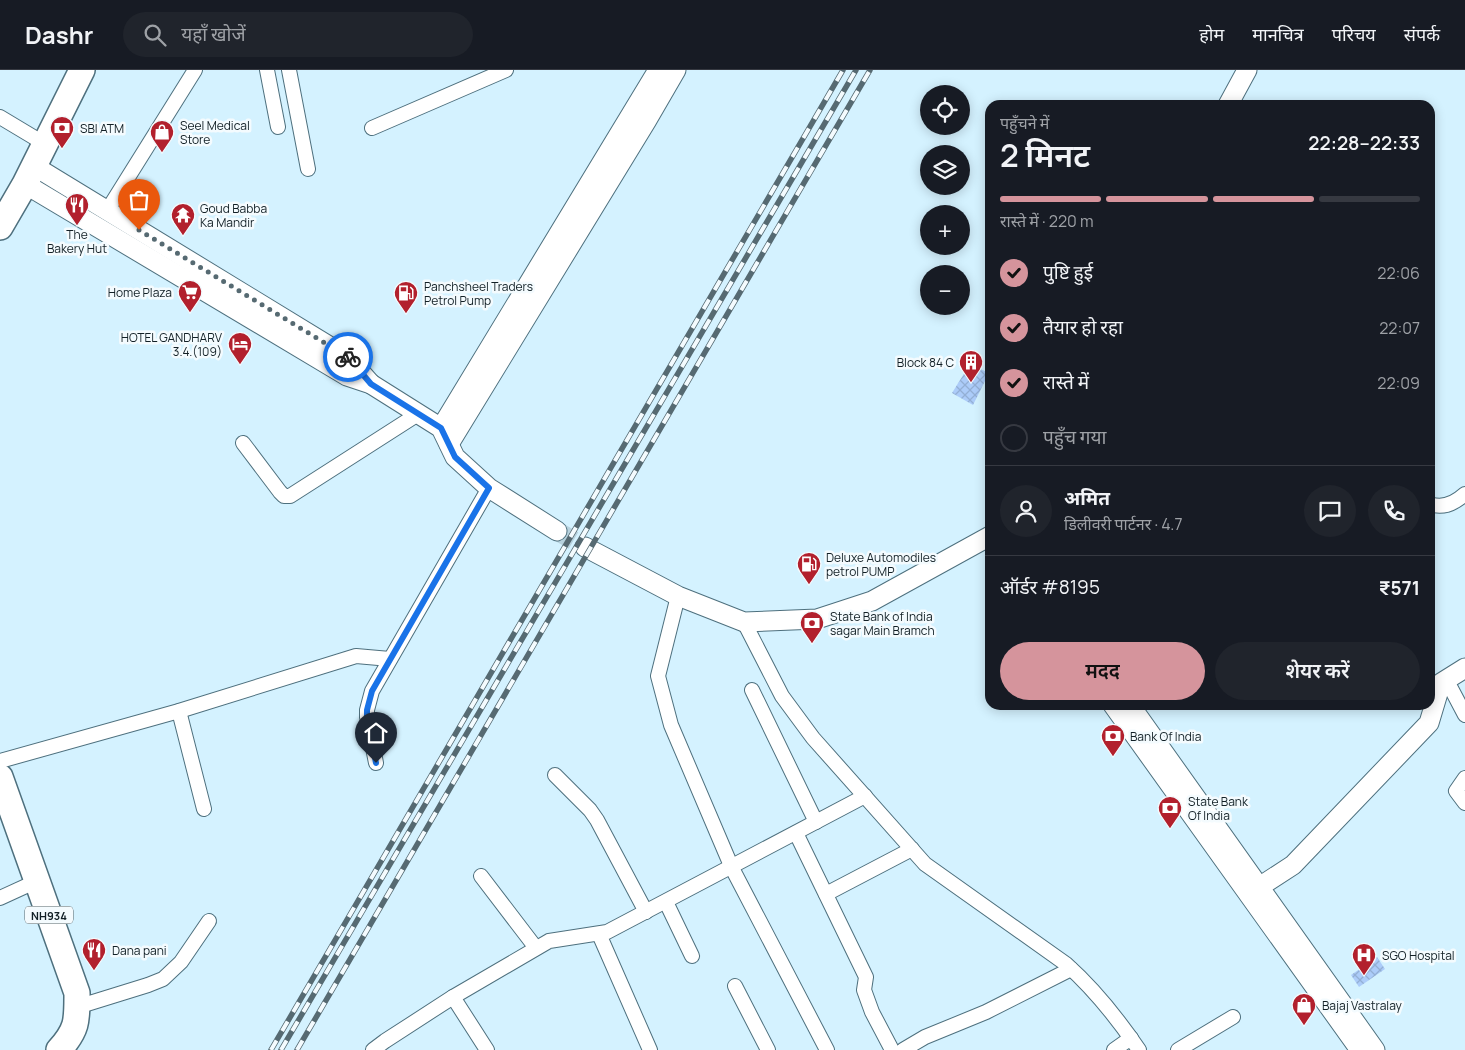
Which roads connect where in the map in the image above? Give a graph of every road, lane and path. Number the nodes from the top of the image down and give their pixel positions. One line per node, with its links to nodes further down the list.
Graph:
1 (82, 70): 13 (highway)
2 (195, 70): 16 (street)
3 (267, 70): 11 (street)
4 (289, 70): 14 (street)
5 (506, 70): 12 (street)
6 (658, 70): 20 (main road)
7 (676, 70): 20 (main road)
8 (1247, 70): 9 (main road)
9 (1231, 100)
10 (0, 117): 13 (street)
11 (278, 127)
12 (372, 128)
13 (44, 144): 15 (highway)
14 (308, 169)
15 (29, 175): 16 (main road); 17 (highway); 18 (main road)
16 (107, 211): 18 (main road)
17 (0, 227)
18 (371, 384): 19 (main road)
19 (418, 414): 20 (main road); 21 (street)
20 (445, 436): 22 (main road)
21 (243, 443)
22 (489, 488): 25 (main road); 30 (street)
23 (1465, 494): 24 (street)
24 (1435, 506)
25 (557, 532)
26 (985, 539): 29 (main road)
27 (585, 548): 28 (main road)
28 (678, 596): 29 (main road); 51 (street)
29 (744, 622): 45 (street)
30 (390, 660): 38 (street); 41 (street)
31 (1465, 668): 32 (main road)
32 (1446, 679): 34 (main road); 39 (street)
33 (752, 690): 48 (street)
34 (1435, 705)
35 (1116, 710): 54 (main road)
36 (1133, 710): 54 (main road)
37 (1434, 710): 54 (main road)
38 (179, 711): 40 (street); 47 (street)
39 (1465, 715)
40 (0, 761)
41 (376, 763)
42 (555, 775): 58 (street)
43 (1465, 778): 46 (street)
44 (3, 793): 53 (highway, NH934)
45 (864, 796): 48 (street); 50 (street)
46 (1465, 803)
47 (204, 809)
48 (816, 822): 49 (street)
49 (796, 833): 51 (street); 55 (street)
50 (912, 849): 55 (street); 63 (street)
51 (732, 868): 57 (street); 75 (street)
52 (481, 876): 61 (street)
53 (37, 881): 56 (street); 66 (highway, NH934)
54 (1255, 890): 81 (main road); 82 (main road)
55 (826, 894): 76 (street)
56 (0, 898)
57 (666, 902): 58 (street); 62 (street)
58 (646, 912): 60 (street)
59 (209, 921): 66 (street)
60 (599, 934): 61 (street); 73 (street)
61 (536, 948): 65 (street)
62 (692, 956)
63 (1071, 969): 68 (street); 77 (street)
64 (735, 986): 74 (street)
65 (454, 997): 69 (street); 72 (street)
66 (77, 1007): 70 (highway, NH934)
67 (1233, 1017): 80 (street)
68 (1131, 1038): 78 (street); 79 (street)
69 (388, 1045): 71 (street)
70 (59, 1050)
71 (373, 1050)
72 (487, 1050)
73 (650, 1050)
74 (768, 1050)
75 (827, 1050)
76 (892, 1050)
77 (903, 1050)
78 (1114, 1050)
79 (1139, 1050)
80 (1178, 1050)
81 (1360, 1050)
82 (1375, 1050)

